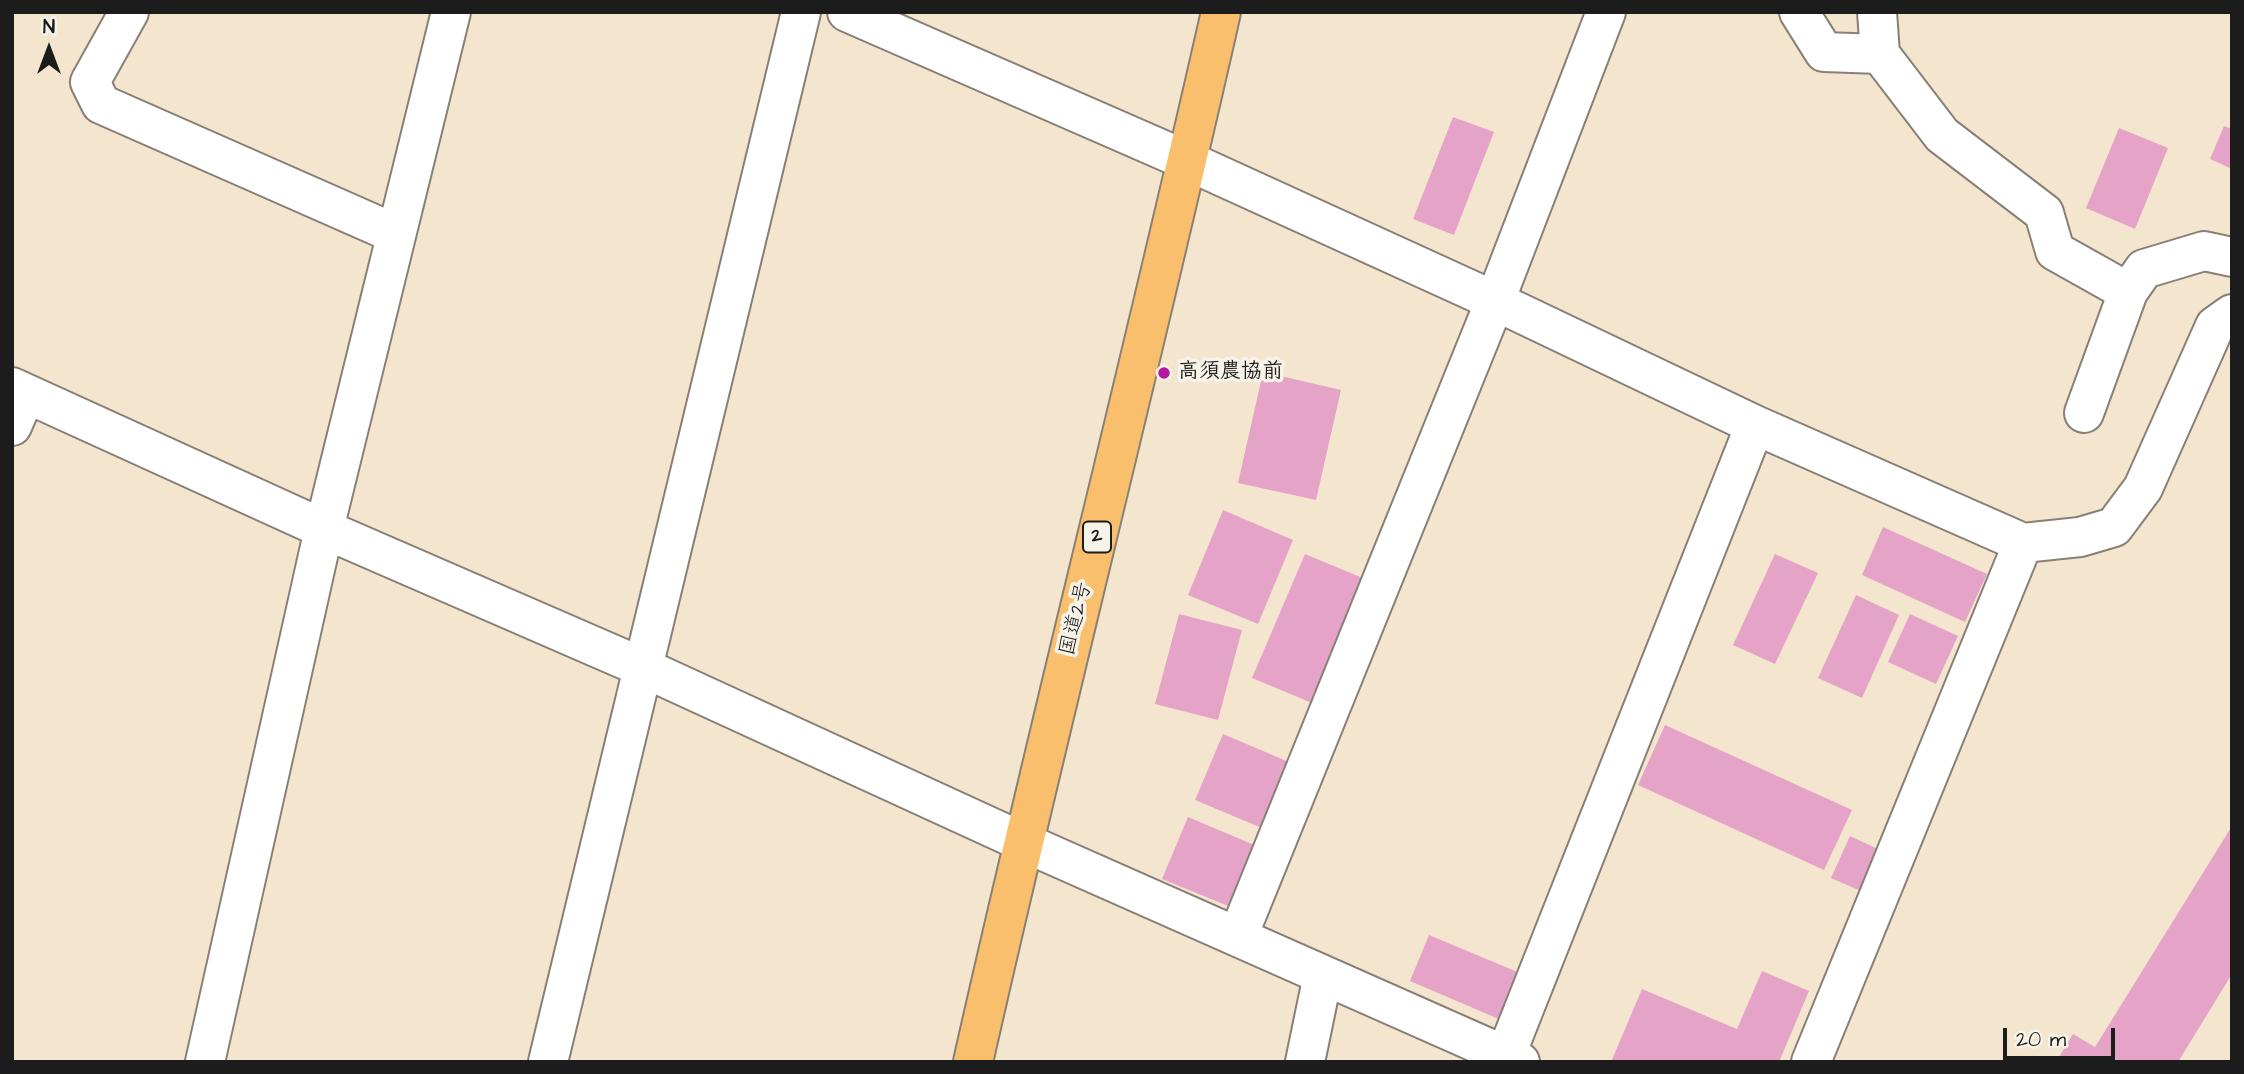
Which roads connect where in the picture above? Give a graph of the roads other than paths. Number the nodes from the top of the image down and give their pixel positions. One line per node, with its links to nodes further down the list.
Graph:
1 (129, 12): 11 (street)
2 (451, 12): 11 (street)
3 (801, 12): 21 (street)
4 (847, 12): 10 (street)
5 (1221, 12): 10 (highway, 国道2号 / 2)
6 (1606, 12): 14 (street)
7 (1799, 12): 9 (street)
8 (1877, 12): 9 (street)
9 (1880, 54): 13 (street)
10 (1188, 161): 14 (street); 22 (highway, 国道2号 / 2)
11 (396, 234): 19 (street)
12 (2232, 257): 13 (street)
13 (2128, 292): 17 (street)
14 (1494, 301): 18 (street); 23 (street)
15 (2232, 314): 20 (street)
16 (17, 403): 19 (street)
17 (2084, 414)
18 (1755, 425): 20 (street); 25 (street)
19 (324, 529): 21 (street); 26 (street)
20 (2023, 543): 30 (street)
21 (644, 667): 22 (street); 27 (street)
22 (1023, 842): 23 (street); 28 (highway, 国道2号 / 2)
23 (1238, 936): 24 (street)
24 (1324, 975): 25 (street); 29 (street)
25 (1510, 1060)
26 (205, 1062)
27 (548, 1062)
28 (973, 1062)
29 (1304, 1062)
30 (1811, 1062)

